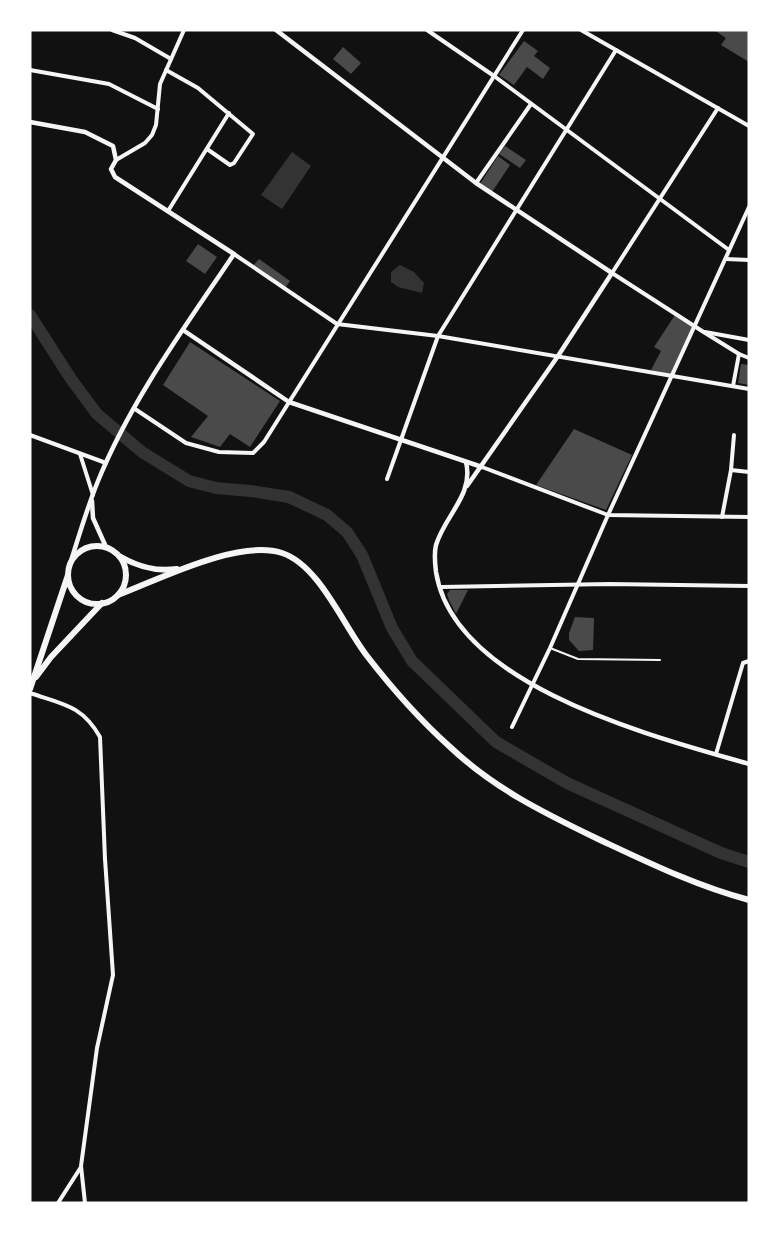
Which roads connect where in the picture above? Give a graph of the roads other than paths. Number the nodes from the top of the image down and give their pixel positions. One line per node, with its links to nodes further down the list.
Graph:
1 (112, 30): 8 (street)
2 (184, 30): 8 (street)
3 (276, 30): 20 (street)
4 (427, 30): 11 (street)
5 (523, 30): 11 (street)
6 (581, 30): 7 (street)
7 (616, 50): 13 (street); 18 (street)
8 (171, 59): 10 (street)
9 (30, 70): 14 (street)
10 (165, 70): 14 (street); 15 (street)
11 (494, 76): 12 (street); 20 (street)
12 (531, 104): 18 (street); 22 (street)
13 (718, 108): 17 (street); 23 (street)
14 (158, 110): 21 (street)
15 (229, 113): 19 (street); 19 (street)
16 (30, 122): 21 (street)
17 (749, 126)
18 (567, 130): 23 (street); 25 (street)
19 (207, 149): 26 (street)
20 (442, 158): 22 (street); 32 (street)
21 (116, 160): 26 (street)
22 (476, 183): 25 (street)
23 (660, 199): 27 (street); 31 (street)
24 (749, 207): 27 (street)
25 (517, 210): 31 (street); 36 (street)
26 (168, 212): 28 (street)
27 (729, 250): 29 (street)
28 (234, 254): 32 (street); 34 (street)
29 (725, 259): 30 (street); 33 (street)
30 (749, 260)
31 (612, 273): 33 (street); 39 (street)
32 (337, 324): 36 (street); 44 (street)
33 (694, 327): 35 (street); 41 (street)
34 (183, 330): 44 (street); 45 (street)
35 (702, 331): 37 (street); 38 (street)
36 (438, 336): 39 (street); 48 (street)
37 (749, 340)
38 (739, 354): 40 (street); 42 (street)
39 (558, 356): 41 (street); 52 (street)
40 (749, 358)
41 (673, 376): 42 (street); 58 (street)
42 (733, 386): 43 (street)
43 (749, 389)
44 (289, 402): 45 (street); 48 (street)
45 (135, 409): 51 (street)
46 (30, 435): 49 (street)
47 (735, 435): 53 (street)
48 (400, 440): 50 (street); 55 (street)
49 (80, 453): 51 (street); 57 (street)
50 (466, 462): 52 (street); 56 (street)
51 (106, 463): 57 (street)
52 (482, 467): 56 (street); 58 (street)
53 (731, 470): 54 (street); 59 (street)
54 (749, 472)
55 (387, 479)
56 (467, 486): 68 (street)
57 (92, 497): 61 (street); 63 (street)
58 (608, 515): 59 (street); 66 (street)
59 (722, 517): 60 (street)
60 (749, 517)
61 (106, 547): 62 (main road); 63 (main road)
62 (120, 557): 64 (main road); 69 (main road)
63 (70, 564): 65 (main road)
64 (187, 568): 69 (main road); 80 (main road)
65 (68, 574): 70 (main road); 75 (main road)
66 (578, 585): 67 (street); 68 (street); 71 (street)
67 (749, 586)
68 (440, 587): 74 (street)
69 (118, 595): 70 (main road)
70 (102, 603): 75 (main road)
71 (550, 648): 72 (lane); 74 (street)
72 (660, 660)
73 (749, 661): 78 (street)
74 (532, 685): 77 (street); 78 (street)
75 (31, 686)
76 (30, 693): 81 (street)
77 (512, 727)
78 (716, 754): 79 (street)
79 (749, 764)
80 (749, 900)
81 (81, 1166): 82 (street); 83 (street)
82 (58, 1203)
83 (85, 1203)

